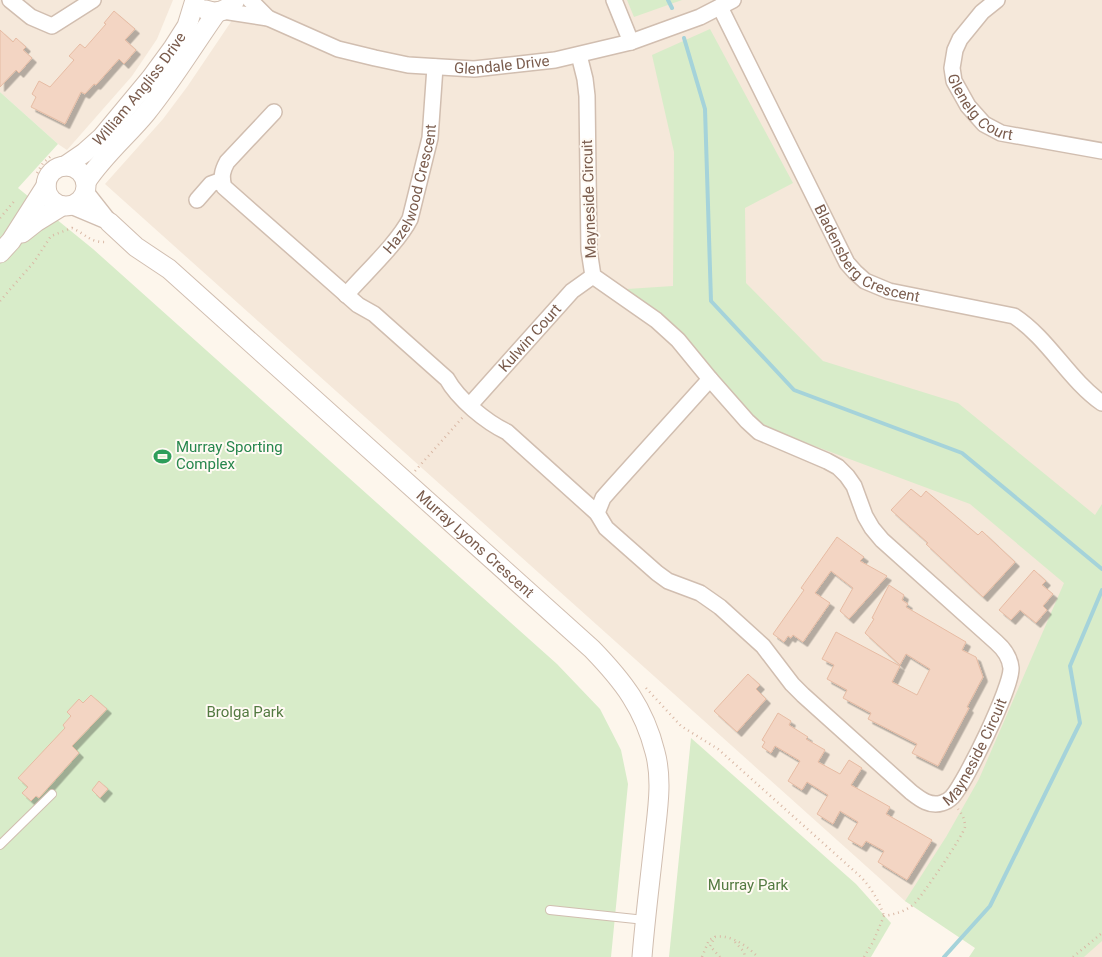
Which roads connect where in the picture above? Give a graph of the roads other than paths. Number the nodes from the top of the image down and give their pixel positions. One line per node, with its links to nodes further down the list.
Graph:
1 (10, 0): 2 (street)
2 (93, 0)
3 (196, 0): 8 (street); 15 (street, William Angliss Drive)
4 (250, 0): 9 (street, Glendale Drive)
5 (614, 0): 10 (street)
6 (997, 0): 14 (street, Glenelg Court)
7 (726, 4): 10 (street, Glendale Drive); 26 (street, Bladensberg Crescent)
8 (225, 8): 9 (street, Glendale Drive); 18 (street, William Angliss Drive)
9 (268, 18): 12 (street, Glendale Drive)
10 (631, 42): 11 (street, Glendale Drive)
11 (579, 55): 12 (street, Glendale Drive); 23 (street, Mayneside Circuit)
12 (435, 67): 24 (street, Hazelwood Crescent)
13 (274, 112): 16 (street)
14 (1102, 151)
15 (65, 166): 17 (street); 18 (street)
16 (222, 180): 19 (street); 24 (street)
17 (46, 186): 20 (street); 22 (street)
18 (86, 187): 20 (street); 21 (street, Murray Lyons Crescent)
19 (196, 200)
20 (66, 206): 21 (street, Murray Lyons Crescent); 22 (street)
21 (109, 222): 32 (street, Murray Lyons Crescent)
22 (6, 247)
23 (594, 276): 25 (street, Mayneside Circuit); 27 (street, Kulwin Court)
24 (346, 295): 27 (street)
25 (710, 380): 28 (street); 28 (street, Mayneside Circuit)
26 (1102, 403)
27 (470, 405): 28 (street, Mayneside Circuit)
28 (597, 513)
29 (52, 794): 30 (lane)
30 (0, 845)
31 (550, 910): 32 (lane)
32 (645, 920): 33 (street, Murray Lyons Crescent)
33 (642, 957)

